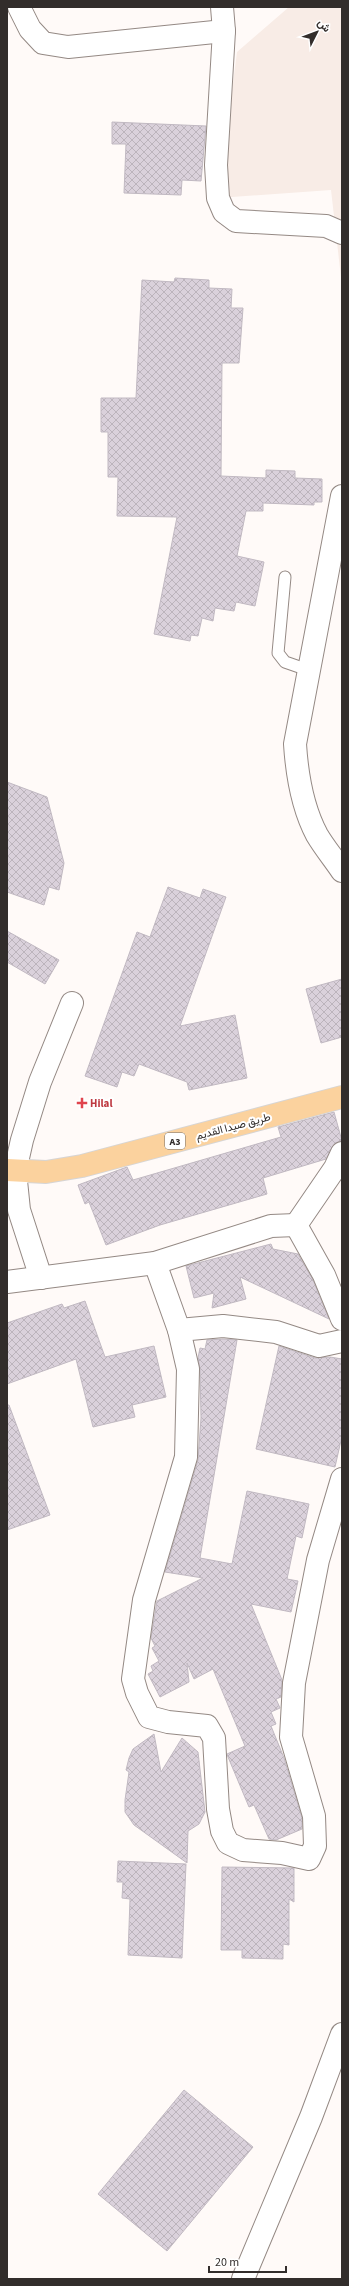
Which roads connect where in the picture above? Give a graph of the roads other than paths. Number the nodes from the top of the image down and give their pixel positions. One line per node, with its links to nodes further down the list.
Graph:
1 (19, 7): 3 (street)
2 (222, 7): 3 (street)
3 (224, 31): 4 (street)
4 (342, 233)
5 (342, 496): 7 (street)
6 (285, 577): 7 (lane)
7 (308, 670): 8 (street)
8 (342, 871)
9 (72, 1003): 12 (street)
10 (342, 1097): 12 (highway, طريق صيدا القديم / A3)
11 (342, 1153): 13 (street)
12 (11, 1170): 15 (street)
13 (296, 1225): 14 (street); 17 (street)
14 (155, 1263): 15 (street); 18 (street)
15 (42, 1278): 16 (street)
16 (7, 1282)
17 (342, 1319)
18 (179, 1330): 19 (street); 20 (street)
19 (342, 1341)
20 (342, 1479)
21 (342, 2034): 22 (street)
22 (243, 2279)

